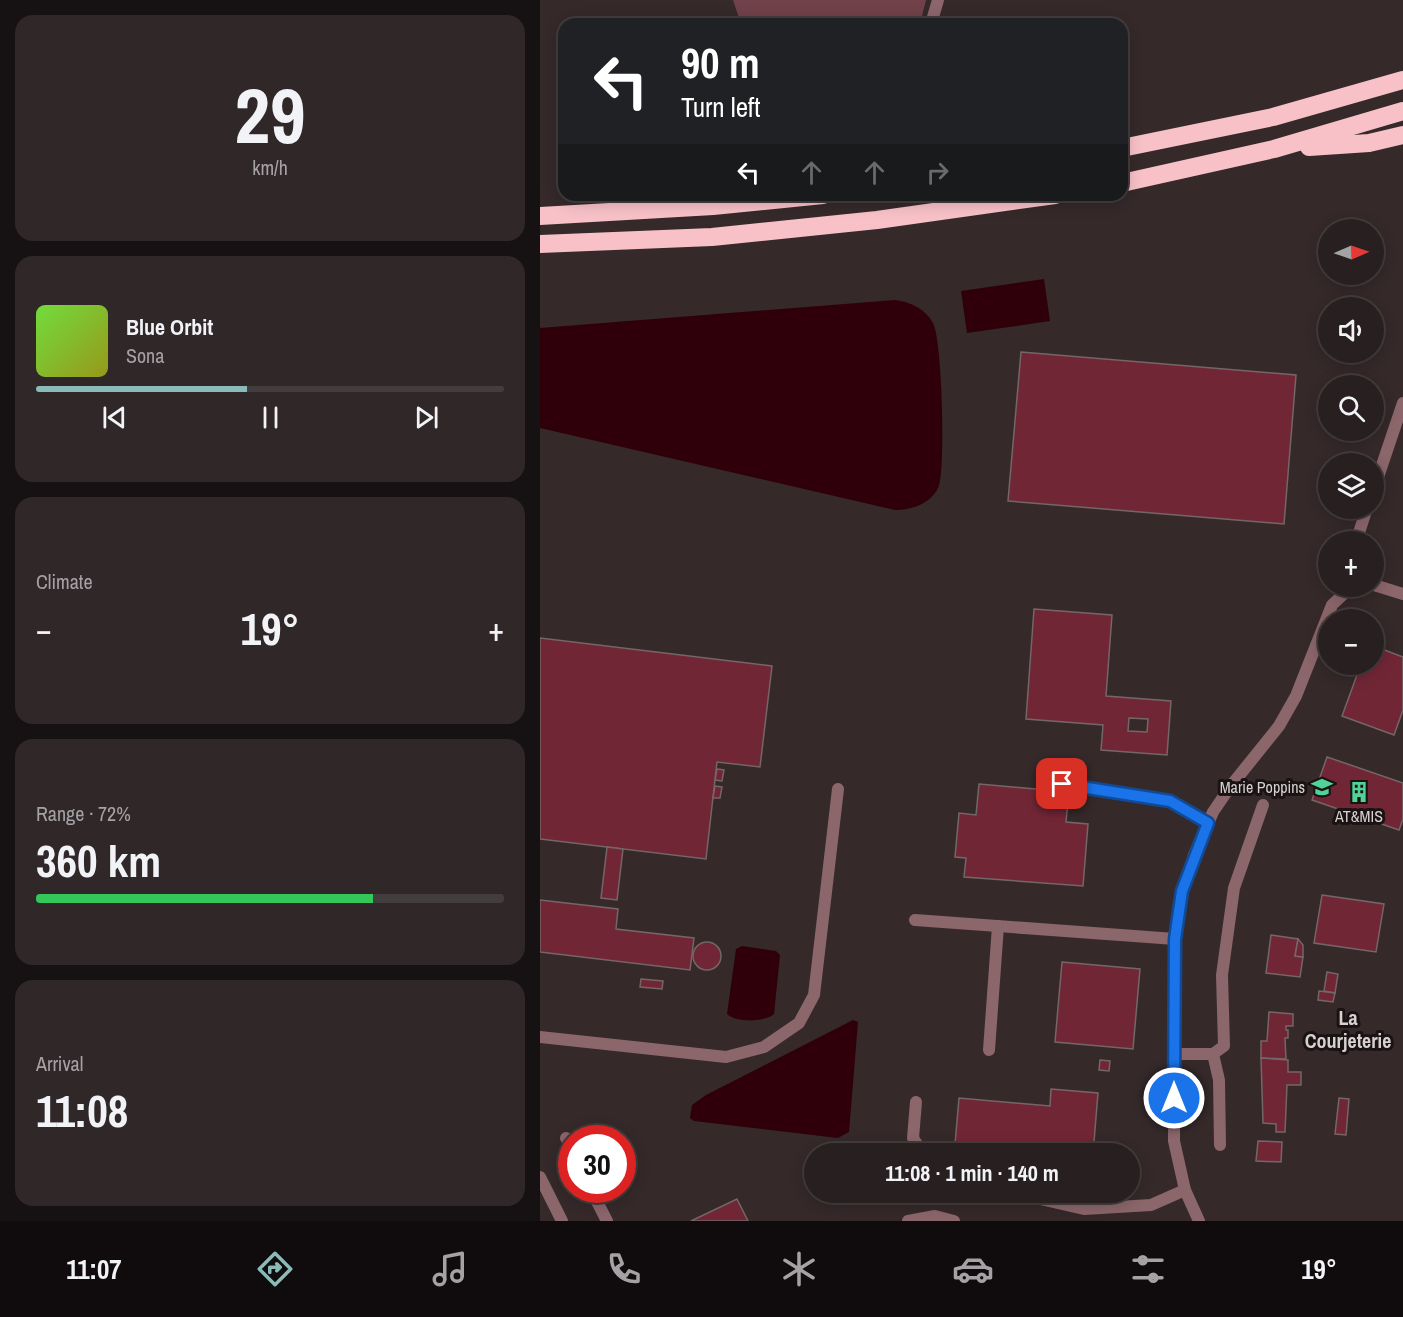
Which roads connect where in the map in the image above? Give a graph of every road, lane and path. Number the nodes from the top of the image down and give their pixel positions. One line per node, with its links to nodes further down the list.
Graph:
1 (938, 0): 2 (street)
2 (933, 18)
3 (1403, 80): 6 (highway)
4 (1403, 111): 7 (highway)
5 (1403, 135): 7 (highway)
6 (1128, 147)
7 (1274, 149): 8 (highway)
8 (1128, 182)
9 (763, 201): 11 (highway)
10 (1012, 201): 12 (highway)
11 (540, 216)
12 (540, 244)
13 (1403, 403): 14 (street)
14 (1384, 459)
15 (1384, 588): 16 (street)
16 (1403, 594)
17 (1340, 597): 21 (street)
18 (1062, 784): 21 (street)
19 (837, 789): 25 (street)
20 (1263, 805): 28 (street)
21 (1208, 823): 24 (street)
22 (915, 920): 23 (street)
23 (998, 926): 24 (street); 26 (street)
24 (1175, 939): 27 (street)
25 (540, 1037)
26 (988, 1050)
27 (1174, 1054): 28 (street); 33 (street)
28 (1213, 1054): 31 (street)
29 (916, 1102): 30 (street)
30 (916, 1143)
31 (1220, 1145)
32 (540, 1177): 36 (street)
33 (1185, 1190): 35 (street); 40 (street)
34 (598, 1203): 37 (street)
35 (1058, 1203)
36 (562, 1221)
37 (607, 1221)
38 (908, 1221): 39 (street)
39 (954, 1221)
40 (1199, 1221)

